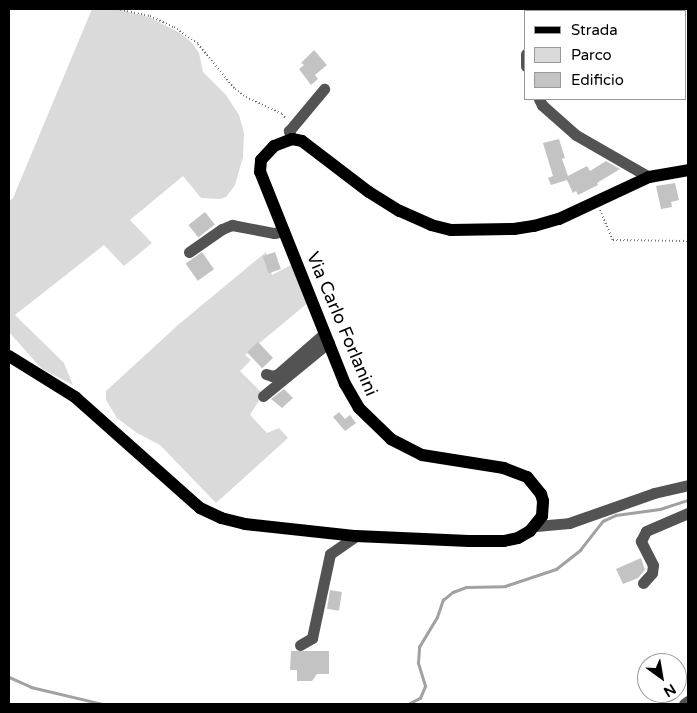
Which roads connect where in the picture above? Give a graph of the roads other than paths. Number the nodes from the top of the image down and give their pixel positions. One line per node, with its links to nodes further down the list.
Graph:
1 (324, 89): 3 (street)
2 (539, 100): 5 (street)
3 (292, 139): 5 (main road); 6 (main road, Via Carlo Forlanini)
4 (688, 170): 5 (main road)
5 (649, 177)
6 (284, 231): 7 (street); 8 (main road, Via Carlo Forlanini)
7 (189, 252)
8 (327, 338): 10 (street); 11 (street); 14 (main road, Via Carlo Forlanini)
9 (9, 356): 15 (main road)
10 (266, 374)
11 (263, 396)
12 (688, 485): 14 (street)
13 (688, 513): 16 (street)
14 (536, 526): 15 (main road)
15 (356, 536): 17 (street)
16 (642, 583)
17 (300, 645)
18 (688, 701): 19 (street)
19 (684, 704)

